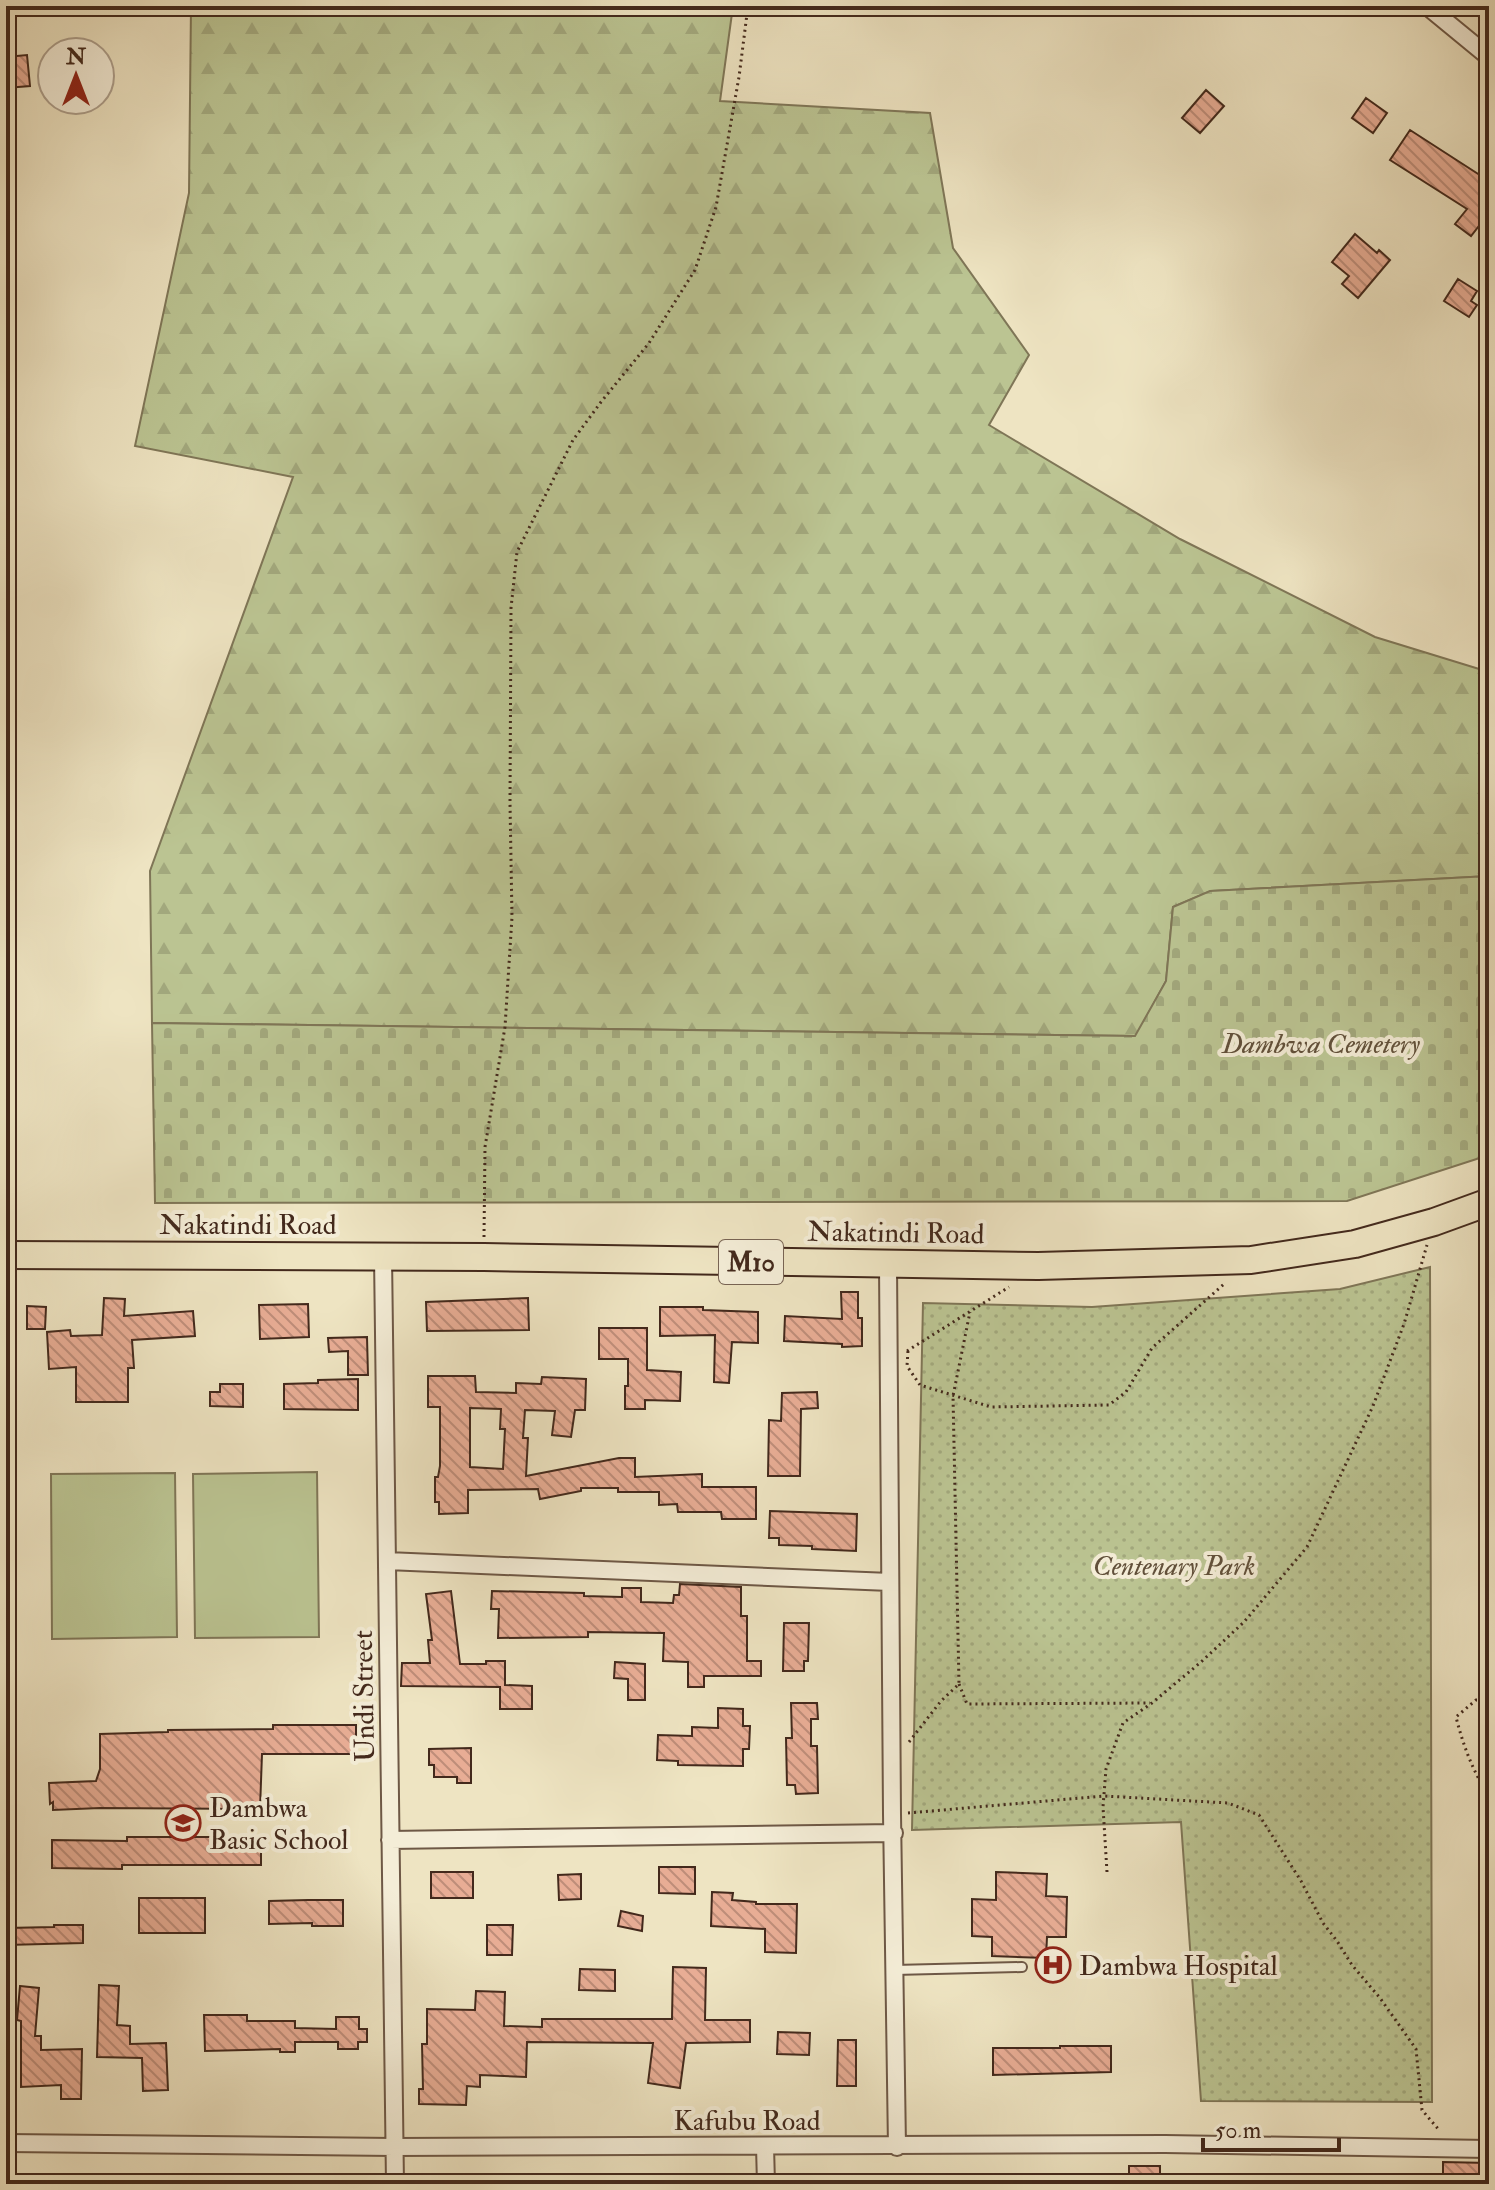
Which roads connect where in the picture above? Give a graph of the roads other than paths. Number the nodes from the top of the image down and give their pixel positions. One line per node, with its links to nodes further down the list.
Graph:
1 (1427, 6): 2 (street)
2 (1489, 57)
3 (1489, 1202): 6 (highway, Nakatindi Road / M10)
4 (6, 1255): 5 (highway, Nakatindi Road / M10)
5 (383, 1256): 6 (highway, Nakatindi Road / M10); 7 (street, Undi Street)
6 (888, 1264): 8 (street)
7 (387, 1561): 8 (street); 10 (street, Undi Street)
8 (890, 1582): 9 (street)
9 (894, 1833): 10 (street); 12 (street)
10 (390, 1840): 15 (street, Undi Street)
11 (1022, 1967): 12 (lane)
12 (894, 1970): 16 (street)
13 (6, 2143): 15 (street, Kafubu Road)
14 (765, 2146): 15 (street, Kafubu Road); 16 (street, Kafubu Road); 19 (street)
15 (394, 2147): 18 (street, Undi Street)
16 (897, 2147): 17 (street, Kafubu Road)
17 (1489, 2149)
18 (395, 2184)
19 (766, 2184)

